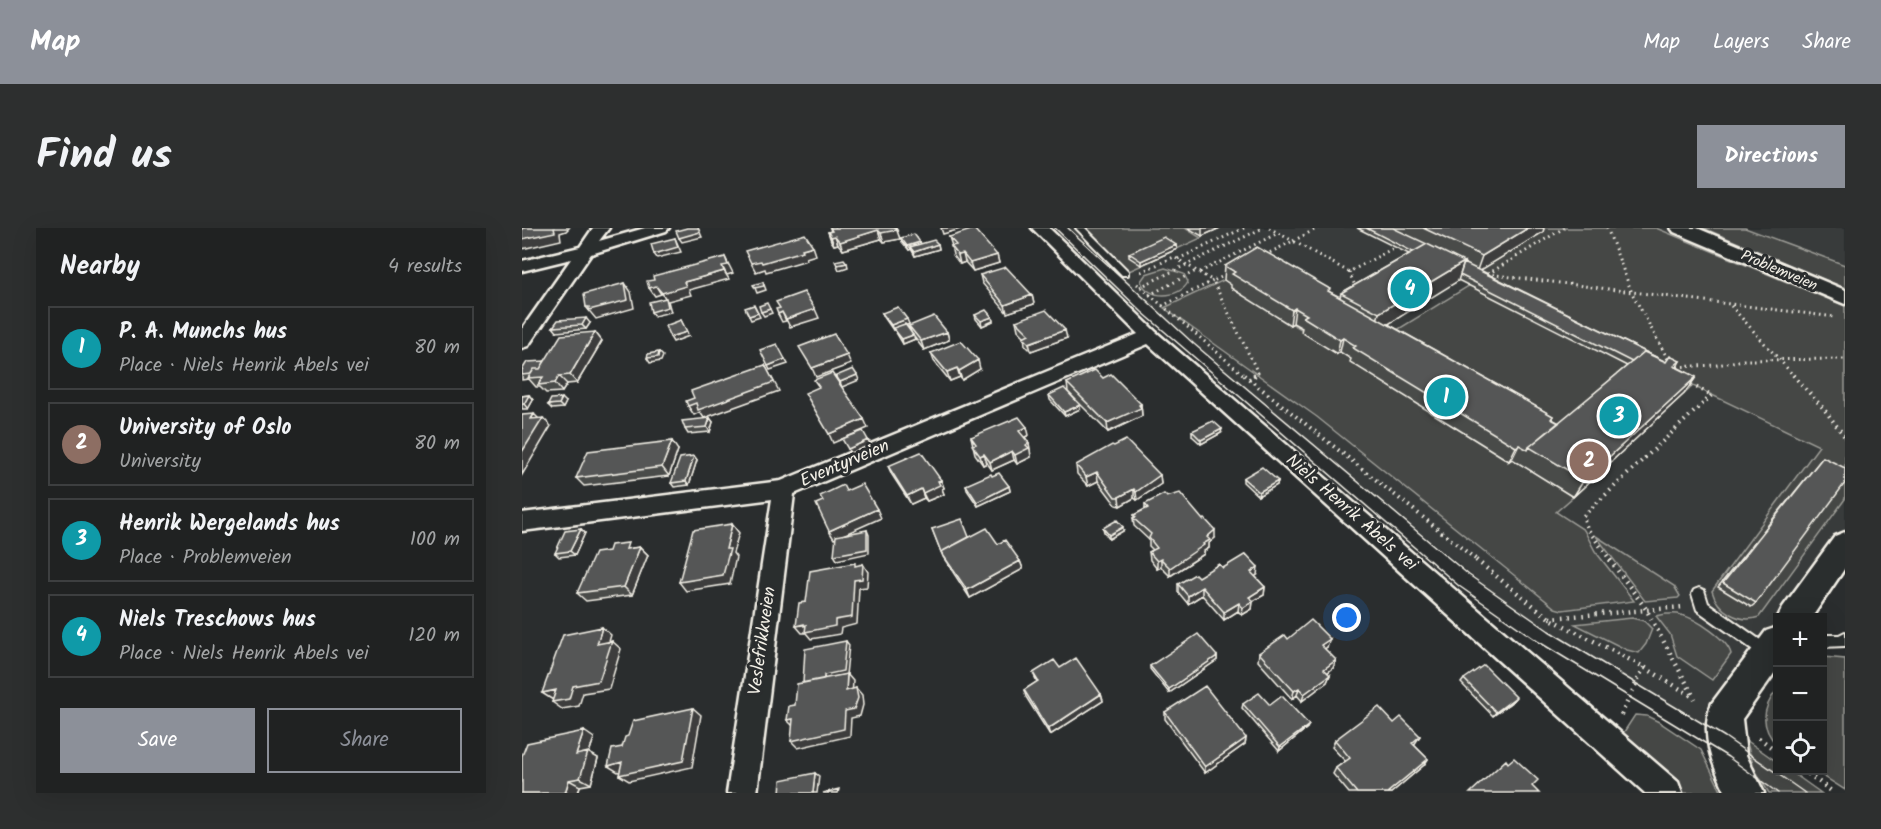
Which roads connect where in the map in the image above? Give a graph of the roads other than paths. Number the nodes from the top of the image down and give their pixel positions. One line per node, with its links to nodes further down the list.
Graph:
1 (601, 228): 6 (street)
2 (661, 228): 6 (street)
3 (1040, 228): 10 (street, Niels Henrik Abels vei)
4 (1080, 228): 8 (lane)
5 (1681, 228): 9 (street, Problemveien)
6 (587, 250): 7 (street); 11 (street)
7 (522, 266)
8 (1127, 275)
9 (1845, 298)
10 (1150, 336): 12 (street, Eventyrveien); 21 (street, Niels Henrik Abels vei)
11 (522, 342)
12 (784, 489): 13 (street, Eventyrveien); 20 (street, Veslefrikkveien)
13 (522, 522)
14 (1845, 544): 16 (street)
15 (1700, 600): 19 (lane)
16 (1797, 613)
17 (1845, 638): 18 (lane)
18 (1827, 641)
19 (1773, 647): 22 (street)
20 (741, 793)
21 (1667, 793)
22 (1745, 793)

